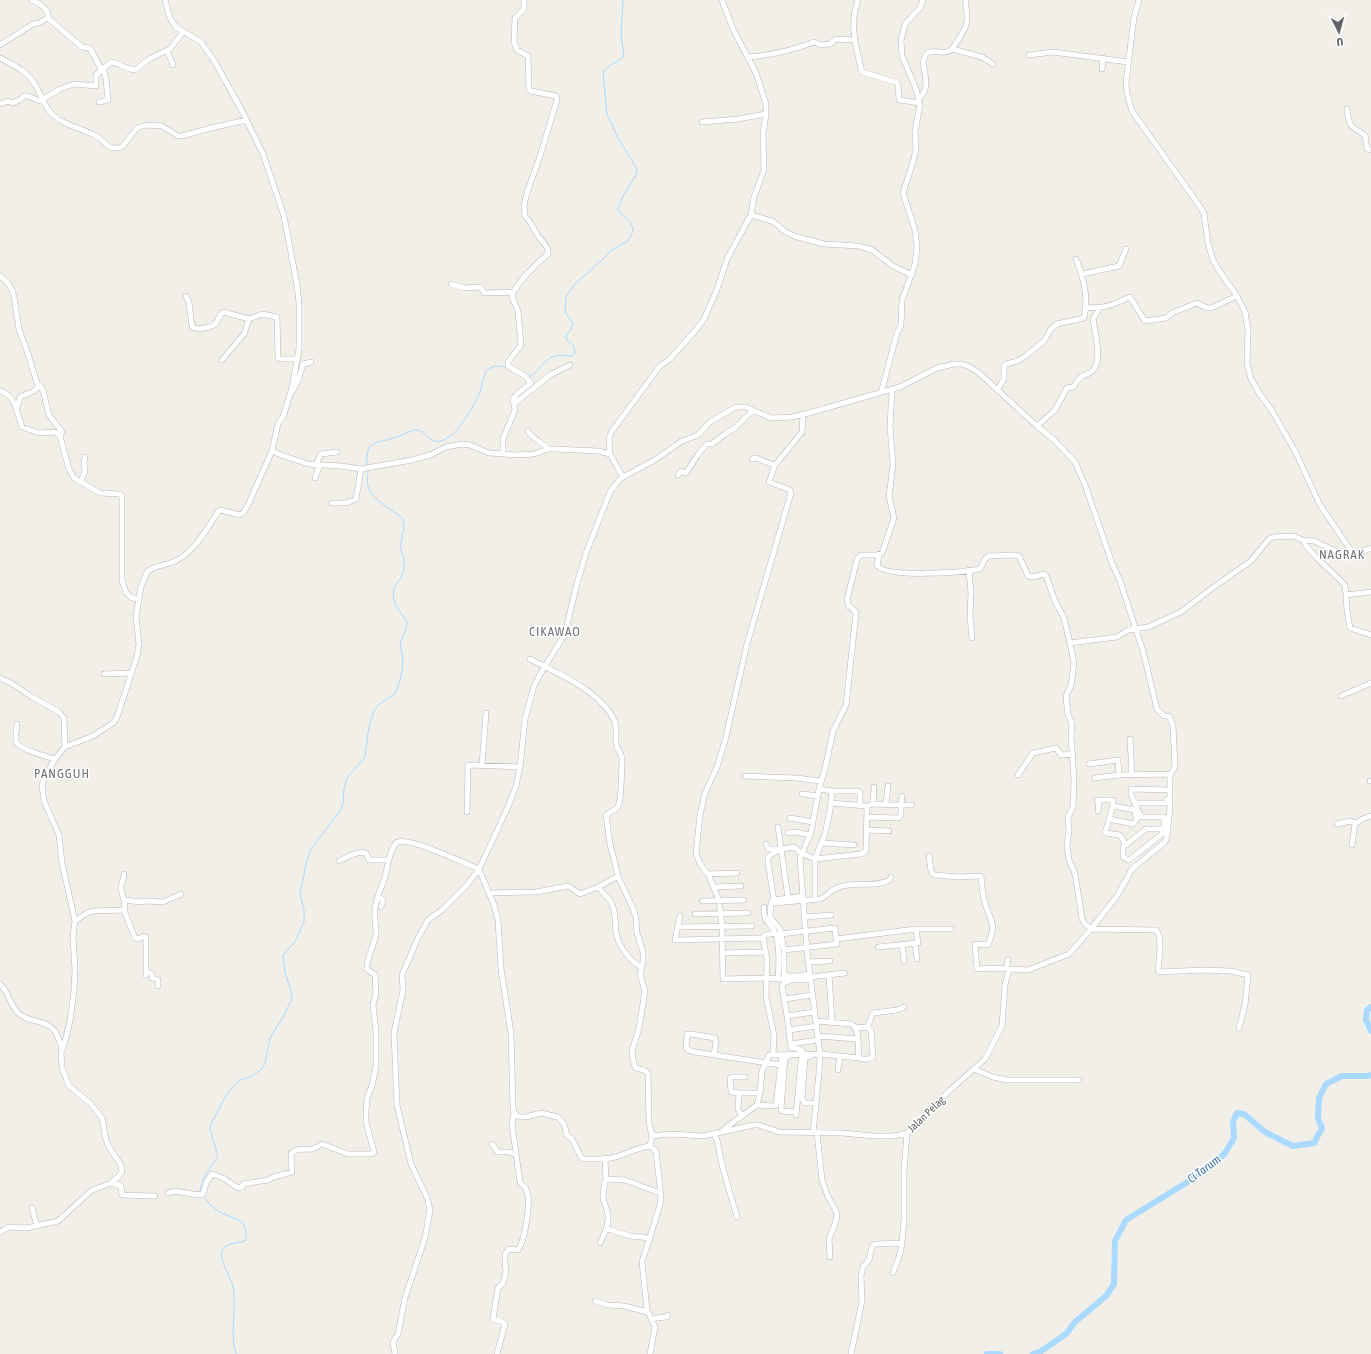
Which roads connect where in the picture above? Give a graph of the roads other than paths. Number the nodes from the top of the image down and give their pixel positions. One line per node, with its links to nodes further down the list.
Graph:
1 (32, 0): 9 (street)
2 (165, 0): 10 (street)
3 (524, 0): 40 (street)
4 (722, 0): 16 (street)
5 (858, 0): 11 (street)
6 (923, 0): 25 (street)
7 (966, 0): 13 (street)
8 (1140, 0): 19 (street)
9 (47, 18): 12 (street); 22 (street)
10 (182, 32): 14 (street); 30 (street)
11 (855, 40): 16 (street); 25 (street)
12 (0, 45)
13 (952, 49): 20 (street); 25 (street)
14 (167, 51): 21 (street); 22 (street)
15 (1029, 55): 18 (street)
16 (748, 57): 29 (street)
17 (0, 58): 24 (street)
18 (1103, 58): 19 (street); 23 (street)
19 (1128, 62): 42 (street)
20 (993, 64)
21 (173, 65)
22 (102, 68): 24 (street); 26 (street)
23 (1102, 69)
24 (42, 100): 27 (street); 30 (street)
25 (920, 100): 37 (street)
26 (99, 102)
27 (0, 104)
28 (1347, 109): 32 (street)
29 (766, 114): 31 (street); 33 (street)
30 (247, 120): 46 (street)
31 (702, 122)
32 (1371, 150)
33 (751, 215): 37 (street); 67 (street)
34 (1126, 249): 36 (street)
35 (1076, 259): 36 (street)
36 (1082, 274): 44 (street)
37 (912, 275): 54 (street)
38 (0, 276): 50 (street)
39 (451, 284): 40 (street)
40 (514, 292): 56 (street)
41 (186, 296): 45 (street)
42 (1237, 296): 43 (street); 81 (street)
43 (1098, 307): 44 (street); 60 (street)
44 (1086, 308): 52 (street)
45 (250, 319): 46 (street); 47 (street)
46 (297, 359): 55 (street)
47 (222, 360)
48 (311, 362): 55 (street)
49 (570, 365): 56 (street)
50 (40, 385): 57 (street); 62 (street)
51 (892, 389): 52 (street); 54 (street); 80 (street)
52 (997, 390): 60 (street)
53 (0, 391): 57 (street)
54 (881, 393): 59 (street)
55 (289, 394): 64 (street)
56 (514, 404): 66 (street)
57 (17, 408): 62 (street)
58 (753, 410): 59 (street); 73 (street); 74 (street)
59 (803, 415): 71 (street)
60 (1037, 426): 86 (street)
61 (528, 431): 63 (street)
62 (60, 436): 76 (street)
63 (548, 449): 66 (street); 67 (street)
64 (272, 450): 70 (street); 85 (street)
65 (337, 452): 70 (street)
66 (503, 454): 72 (street)
67 (610, 454): 74 (street)
68 (86, 457): 76 (street)
69 (752, 460): 71 (street)
70 (318, 465): 72 (street); 75 (street)
71 (775, 465): 159 (street)
72 (361, 469): 77 (street)
73 (678, 475)
74 (623, 477): 91 (street)
75 (315, 478)
76 (81, 481): 85 (street)
77 (332, 503)
78 (1303, 540): 81 (street); 84 (street); 86 (street)
79 (1371, 548): 81 (street)
80 (879, 555): 82 (street); 112 (street)
81 (1354, 555)
82 (969, 570): 88 (street); 89 (street)
83 (1371, 592): 84 (street)
84 (1346, 595): 87 (street)
85 (139, 600): 92 (street)
86 (1135, 629): 89 (street); 107 (street)
87 (1371, 635)
88 (972, 638)
89 (1070, 643): 101 (street)
90 (530, 659): 91 (street)
91 (545, 666): 105 (street); 160 (street)
92 (131, 673): 93 (street); 100 (street)
93 (104, 674)
94 (0, 678): 100 (street)
95 (1371, 683): 96 (street)
96 (1340, 696)
97 (486, 713): 104 (street)
98 (17, 724): 102 (street)
99 (1130, 739): 106 (street)
100 (65, 747): 102 (street)
101 (1073, 754): 108 (street); 191 (street)
102 (55, 758): 185 (street)
103 (1090, 764): 109 (street)
104 (482, 765): 105 (street); 131 (street)
105 (520, 767): 156 (street)
106 (1132, 774): 107 (street); 109 (street)
107 (1170, 774): 116 (street)
108 (1018, 775)
109 (1119, 775): 111 (street)
110 (745, 776): 112 (street)
111 (1095, 778)
112 (821, 781): 115 (street)
113 (888, 786): 125 (street)
114 (874, 787): 124 (street)
115 (819, 789): 117 (street); 119 (street)
116 (1169, 790): 122 (street); 122 (street); 140 (street)
117 (832, 791): 121 (street); 123 (street)
118 (802, 794): 119 (street)
119 (818, 796): 136 (street)
120 (902, 796): 126 (street)
121 (831, 803): 123 (street); 145 (street)
122 (1135, 803): 140 (street)
123 (860, 804): 128 (street)
124 (873, 804): 125 (street); 128 (street)
125 (886, 804): 126 (street)
126 (901, 805): 127 (street); 133 (street)
127 (912, 805)
128 (867, 806): 133 (street)
129 (1113, 806): 130 (street); 135 (street); 135 (street)
130 (1098, 811)
131 (467, 812)
132 (1371, 816): 137 (street)
133 (867, 817): 141 (street)
134 (790, 818): 136 (street)
135 (1109, 819): 148 (street)
136 (813, 822): 144 (street)
137 (1356, 823): 138 (street); 149 (street)
138 (1338, 824)
139 (778, 827): 150 (street)
140 (1166, 829): 148 (street); 148 (street); 191 (street)
141 (867, 830): 142 (street); 153 (street)
142 (889, 831)
143 (788, 833): 144 (street)
144 (810, 835): 151 (street)
145 (823, 843): 147 (street); 153 (street)
146 (766, 844): 150 (street)
147 (854, 845)
148 (1126, 845)
149 (1352, 845)
150 (781, 849): 151 (street); 168 (street); 175 (street)
151 (802, 853): 153 (street); 169 (street)
152 (929, 856): 210 (street)
153 (815, 859): 173 (street)
154 (389, 860): 155 (street); 156 (street); 167 (street)
155 (339, 861)
156 (479, 869): 165 (street); 281 (street)
157 (737, 873): 159 (street)
158 (124, 874): 170 (street)
159 (708, 874): 164 (street)
160 (618, 876): 163 (street); 209 (street)
161 (891, 877): 173 (street)
162 (741, 886): 164 (street)
163 (598, 887): 165 (street); 209 (street)
164 (714, 887): 171 (street)
165 (489, 893): 251 (street)
166 (181, 894): 170 (street)
167 (378, 897): 176 (street); 265 (street)
168 (788, 898): 169 (street); 175 (street)
169 (804, 898): 173 (street); 175 (street); 184 (street)
170 (124, 900): 178 (street)
171 (719, 900): 172 (street); 174 (street); 179 (street)
172 (744, 900)
173 (815, 900)
174 (702, 901)
175 (772, 902): 193 (street)
176 (381, 907)
177 (764, 907): 193 (street)
178 (124, 910): 185 (street); 218 (street)
179 (721, 913): 180 (street); 181 (street); 186 (street)
180 (748, 913)
181 (695, 914)
182 (831, 915): 184 (street)
183 (680, 916): 188 (street)
184 (804, 917): 192 (street)
185 (75, 921): 233 (street)
186 (722, 926): 187 (street); 188 (street); 195 (street)
187 (752, 926)
188 (678, 927): 195 (street)
189 (916, 929): 190 (street); 196 (street); 197 (street)
190 (951, 929)
191 (1091, 929): 210 (street); 228 (street)
192 (805, 931): 193 (street); 196 (street); 199 (street)
193 (778, 934): 201 (street); 214 (street); 215 (street)
194 (762, 938): 195 (street)
195 (722, 939): 203 (street)
196 (836, 939): 199 (street)
197 (915, 943): 198 (street); 204 (street)
198 (902, 944): 200 (street); 207 (street)
199 (806, 947): 201 (street); 208 (street)
200 (878, 947)
201 (784, 950): 213 (street)
202 (764, 952): 203 (street)
203 (722, 953): 214 (street)
204 (917, 958)
205 (1008, 960): 210 (street, Jalan Pelag)
206 (830, 961): 208 (street)
207 (904, 961)
208 (808, 962): 213 (street)
209 (642, 967): 257 (street)
210 (1008, 969): 243 (street, Jalan Pelag)
211 (845, 973): 212 (street)
212 (829, 976): 213 (street); 224 (street)
213 (810, 977): 216 (street); 219 (street)
214 (767, 978): 215 (street); 235 (street)
215 (778, 979): 216 (street)
216 (793, 980): 220 (street)
217 (0, 984): 233 (street)
218 (158, 986)
219 (812, 996): 220 (street); 222 (street)
220 (784, 999): 223 (street)
221 (904, 1007): 227 (street)
222 (814, 1012): 223 (street); 225 (street)
223 (787, 1016): 229 (street)
224 (832, 1022): 225 (street); 226 (street)
225 (816, 1023): 229 (street); 230 (street)
226 (855, 1028): 227 (street); 231 (street)
227 (867, 1028): 240 (street)
228 (1239, 1028)
229 (789, 1030): 232 (street)
230 (818, 1038): 231 (street); 232 (street); 238 (street)
231 (858, 1039): 240 (street)
232 (790, 1044): 237 (street)
233 (62, 1049): 263 (street)
234 (714, 1055): 234 (street); 241 (street)
235 (773, 1055): 236 (street); 241 (street)
236 (782, 1055): 237 (street); 242 (street)
237 (801, 1055): 237 (street); 238 (street)
238 (820, 1055): 239 (street); 249 (street); 249 (street)
239 (840, 1056): 240 (street); 244 (street)
240 (859, 1058)
241 (765, 1064): 242 (street); 248 (street)
242 (781, 1065): 250 (street)
243 (974, 1069): 246 (street); 255 (street, Jalan Pelag)
244 (838, 1070)
245 (745, 1077): 247 (street)
246 (1080, 1080)
247 (738, 1093): 248 (street); 252 (street)
248 (760, 1093): 250 (street)
249 (816, 1103): 254 (street)
250 (757, 1105): 252 (street)
251 (514, 1113): 260 (street); 261 (street)
252 (742, 1116): 253 (street)
253 (722, 1131): 254 (street, Jalan Pelag); 256 (street, Jalan Pelag)
254 (815, 1133): 255 (street, Jalan Pelag); 275 (street)
255 (907, 1133): 274 (street)
256 (714, 1134): 257 (street, Jalan Pelag); 268 (street)
257 (652, 1136): 259 (street)
258 (492, 1144): 260 (street)
259 (650, 1146): 261 (street); 264 (street)
260 (516, 1154): 282 (street)
261 (605, 1159): 262 (street)
262 (606, 1179): 264 (street); 270 (street)
263 (111, 1183): 266 (street); 269 (street)
264 (660, 1192): 272 (street)
265 (168, 1193)
266 (155, 1196)
267 (32, 1208): 269 (street)
268 (737, 1217)
269 (37, 1226): 271 (street)
270 (606, 1229): 272 (street); 273 (street)
271 (0, 1232)
272 (650, 1239): 278 (street)
273 (600, 1243)
274 (902, 1243): 276 (street); 284 (street)
275 (830, 1257)
276 (893, 1273)
277 (595, 1301): 278 (street)
278 (647, 1312): 280 (street)
279 (668, 1315): 280 (street)
280 (652, 1320): 283 (street)
281 (395, 1354)
282 (497, 1354)
283 (650, 1354)
284 (851, 1354)

